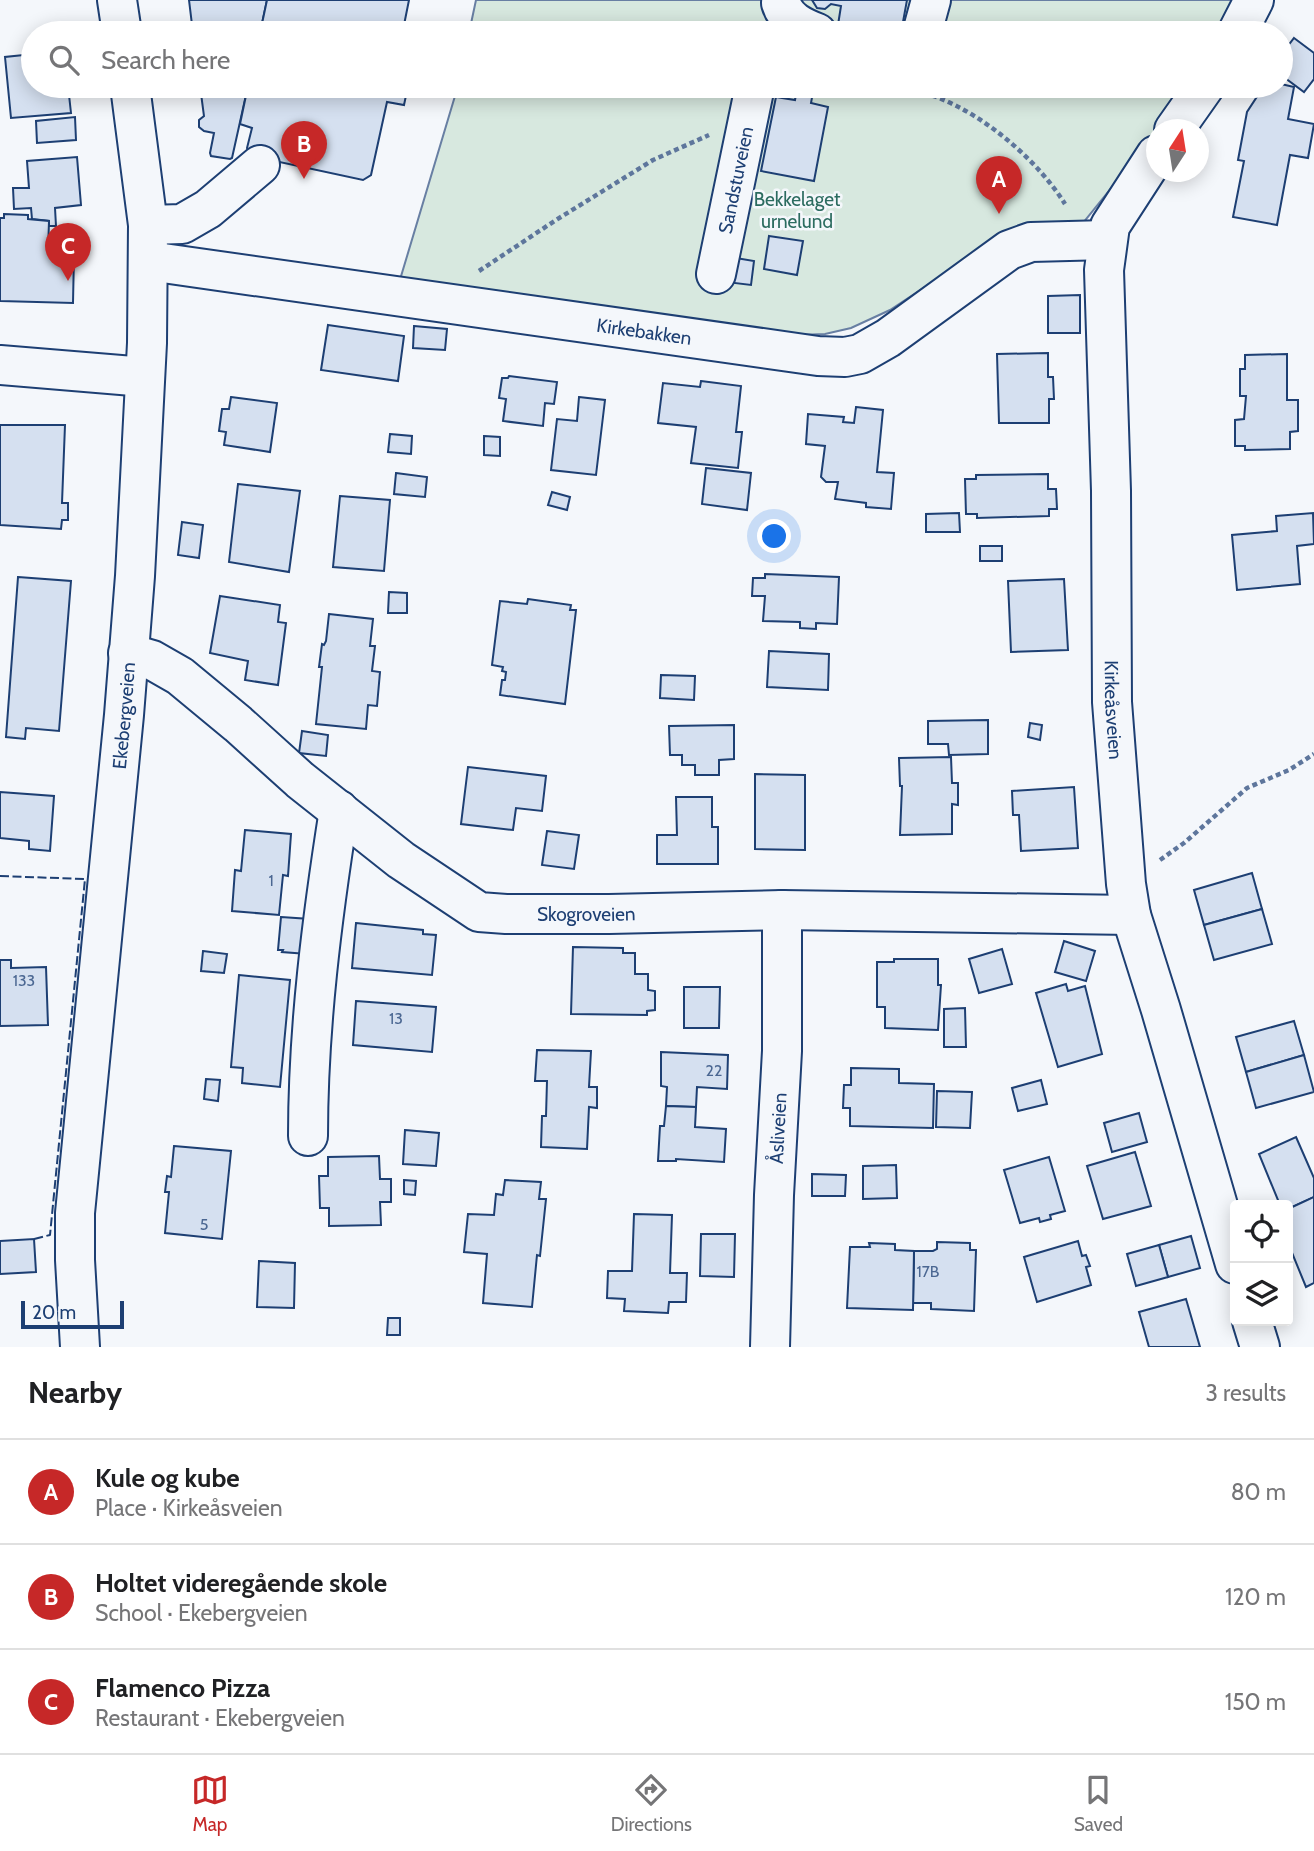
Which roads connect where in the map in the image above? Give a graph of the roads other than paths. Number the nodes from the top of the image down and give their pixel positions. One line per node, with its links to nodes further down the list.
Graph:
1 (117, 0): 5 (street)
2 (931, 0): 7 (street)
3 (1254, 0): 8 (street)
4 (778, 12): 6 (street)
5 (120, 21)
6 (795, 21)
7 (925, 21)
8 (1243, 21)
9 (131, 98): 16 (street, Ekebergveien)
10 (753, 98): 17 (street, Sandstuveien)
11 (1197, 98): 12 (street)
12 (1182, 119)
13 (260, 165): 16 (street)
14 (1146, 172): 15 (street, Kirkeåsveien)
15 (1093, 240): 16 (street, Kirkebakken); 22 (street, Kirkeåsveien)
16 (149, 243): 19 (street, Ekebergveien)
17 (716, 274)
18 (0, 365): 19 (street)
19 (145, 377): 20 (street, Ekebergveien)
20 (128, 653): 21 (street, Skogroveien); 27 (street, Ekebergveien)
21 (339, 810): 23 (street, Skogroveien); 24 (street)
22 (1128, 900): 23 (street, Skogroveien); 25 (street, Kirkeåsveien)
23 (782, 910): 28 (street, Åsliveien)
24 (308, 1136)
25 (1235, 1263)
26 (1254, 1326): 29 (street)
27 (80, 1347)
28 (771, 1347)
29 (1260, 1347)

